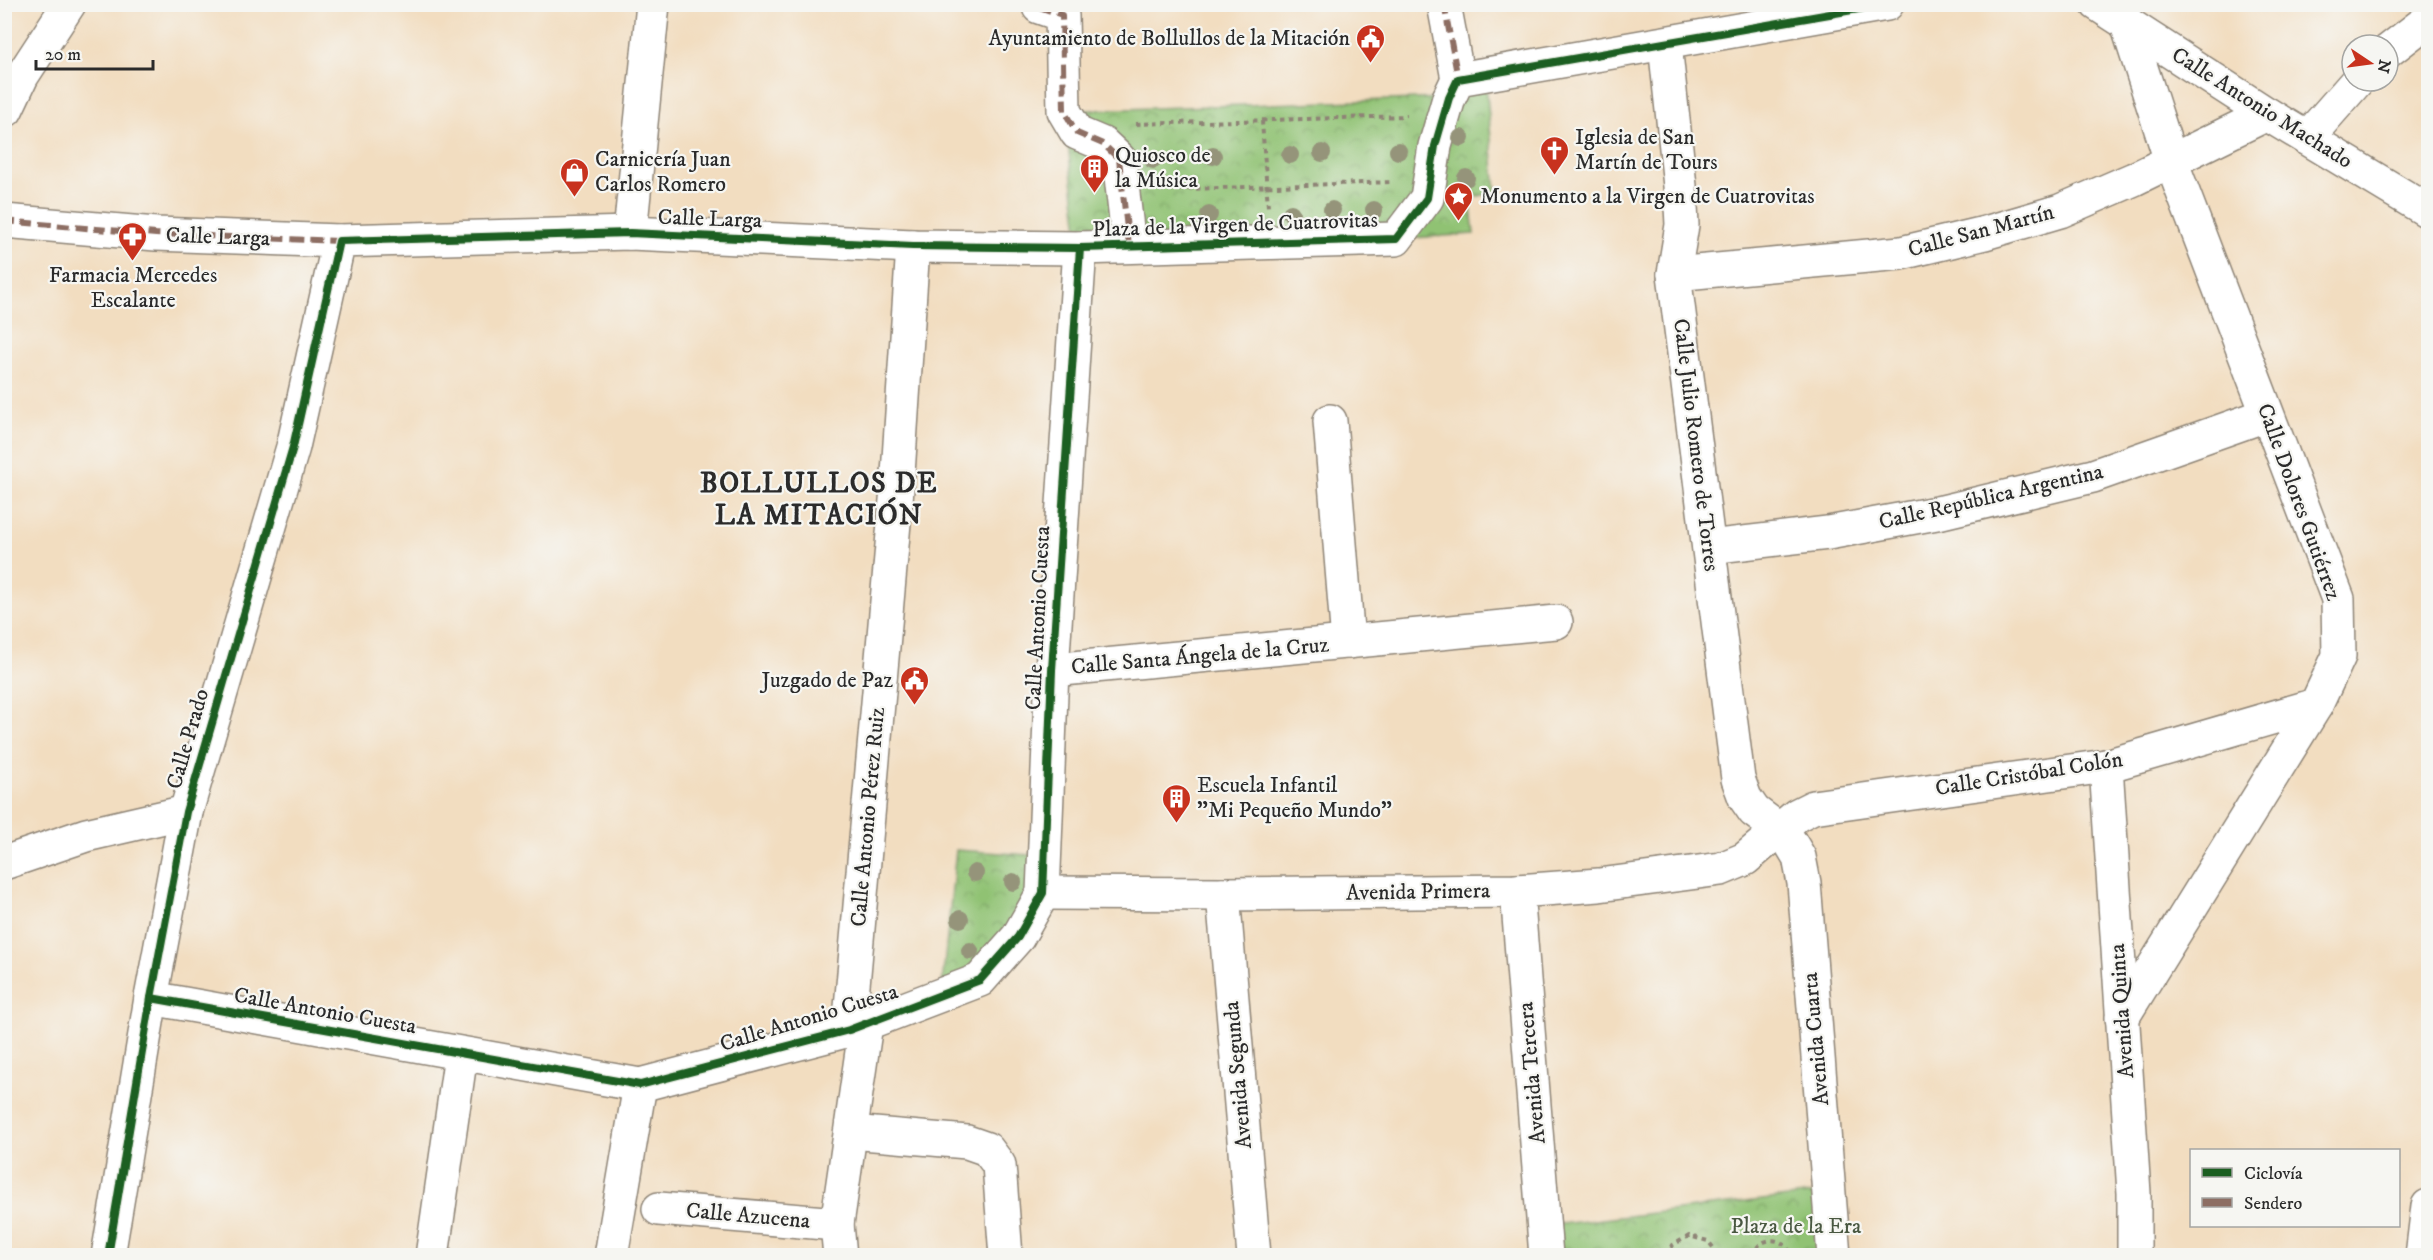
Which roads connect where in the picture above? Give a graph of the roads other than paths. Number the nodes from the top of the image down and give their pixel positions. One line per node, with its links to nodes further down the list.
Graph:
1 (69, 4): 14 (street)
2 (653, 4): 19 (street)
3 (1444, 4): 11 (street)
4 (1887, 4): 10 (street)
5 (2097, 4): 8 (street, Calle Antonio Machado)
6 (1039, 7): 22 (street)
7 (2428, 20): 9 (street)
8 (2126, 21): 13 (street, Calle Antonio Machado); 16 (street, Calle Dolores Gutiérrez)
9 (2400, 42)
10 (1665, 45): 11 (street); 24 (street, Calle Julio Romero de Torres)
11 (1458, 79): 22 (street, Plaza de la Virgen de Cuatrovitas)
12 (2346, 93): 15 (street)
13 (2267, 114): 15 (street, Calle Antonio Machado); 16 (street, Calle San Martín)
14 (5, 116)
15 (2307, 138): 17 (street, Calle Antonio Machado)
16 (2171, 161): 24 (street, Calle San Martín); 25 (street, Calle Dolores Gutiérrez)
17 (2428, 211)
18 (4, 221): 20 (street, Calle Larga)
19 (630, 233): 20 (street, Calle Larga); 21 (street, Calle Larga)
20 (339, 241): 33 (street, Calle Prado)
21 (913, 246): 23 (street, Calle Larga); 41 (street, Calle Antonio Pérez Ruiz)
22 (1129, 246): 23 (street, Plaza de la Virgen de Cuatrovitas)
23 (1080, 248): 30 (street, Calle Antonio Cuesta)
24 (1674, 274): 27 (street, Calle Julio Romero de Torres)
25 (2266, 415): 27 (street, Calle República Argentina); 31 (street, Calle Dolores Gutiérrez)
26 (1330, 421): 29 (street, Calle Santa Ángela de la Cruz)
27 (1709, 547): 34 (street, Calle Julio Romero de Torres)
28 (1556, 622): 29 (street, Calle Santa Ángela de la Cruz)
29 (1348, 642): 30 (street, Calle Santa Ángela de la Cruz)
30 (1052, 670): 37 (street, Calle Antonio Cuesta)
31 (2316, 705): 32 (street, Calle Cristóbal Colón); 40 (street, Calle Dolores Gutiérrez)
32 (2106, 766): 34 (street, Calle Cristóbal Colón); 40 (street, Avenida Quinta)
33 (186, 812): 35 (street); 39 (street, Calle Prado)
34 (1778, 829): 36 (street, Avenida Primera); 54 (street, Avenida Cuarta)
35 (4, 863)
36 (1516, 891): 38 (street, Avenida Primera); 53 (street, Avenida Tercera)
37 (1043, 893): 38 (street, Avenida Primera); 41 (street, Calle Antonio Cuesta)
38 (1223, 894): 52 (street, Avenida Segunda)
39 (151, 998): 42 (street, Calle Antonio Cuesta); 48 (street, Calle Prado)
40 (2122, 1018): 55 (street, Avenida Quinta)
41 (858, 1027): 43 (street, Calle Antonio Cuesta); 44 (street, Calle Antonio Pérez Ruiz)
42 (461, 1053): 43 (street, Calle Antonio Cuesta); 49 (street)
43 (640, 1084): 50 (street)
44 (851, 1132): 47 (street, Calle Antonio Pérez Ruiz); 51 (street)
45 (2428, 1206): 56 (street)
46 (659, 1209): 47 (street, Calle Azucena)
47 (838, 1240)
48 (108, 1256)
49 (432, 1256)
50 (611, 1256)
51 (1006, 1256)
52 (1254, 1256)
53 (1546, 1256)
54 (1834, 1256)
55 (2134, 1256)
56 (2422, 1256)

